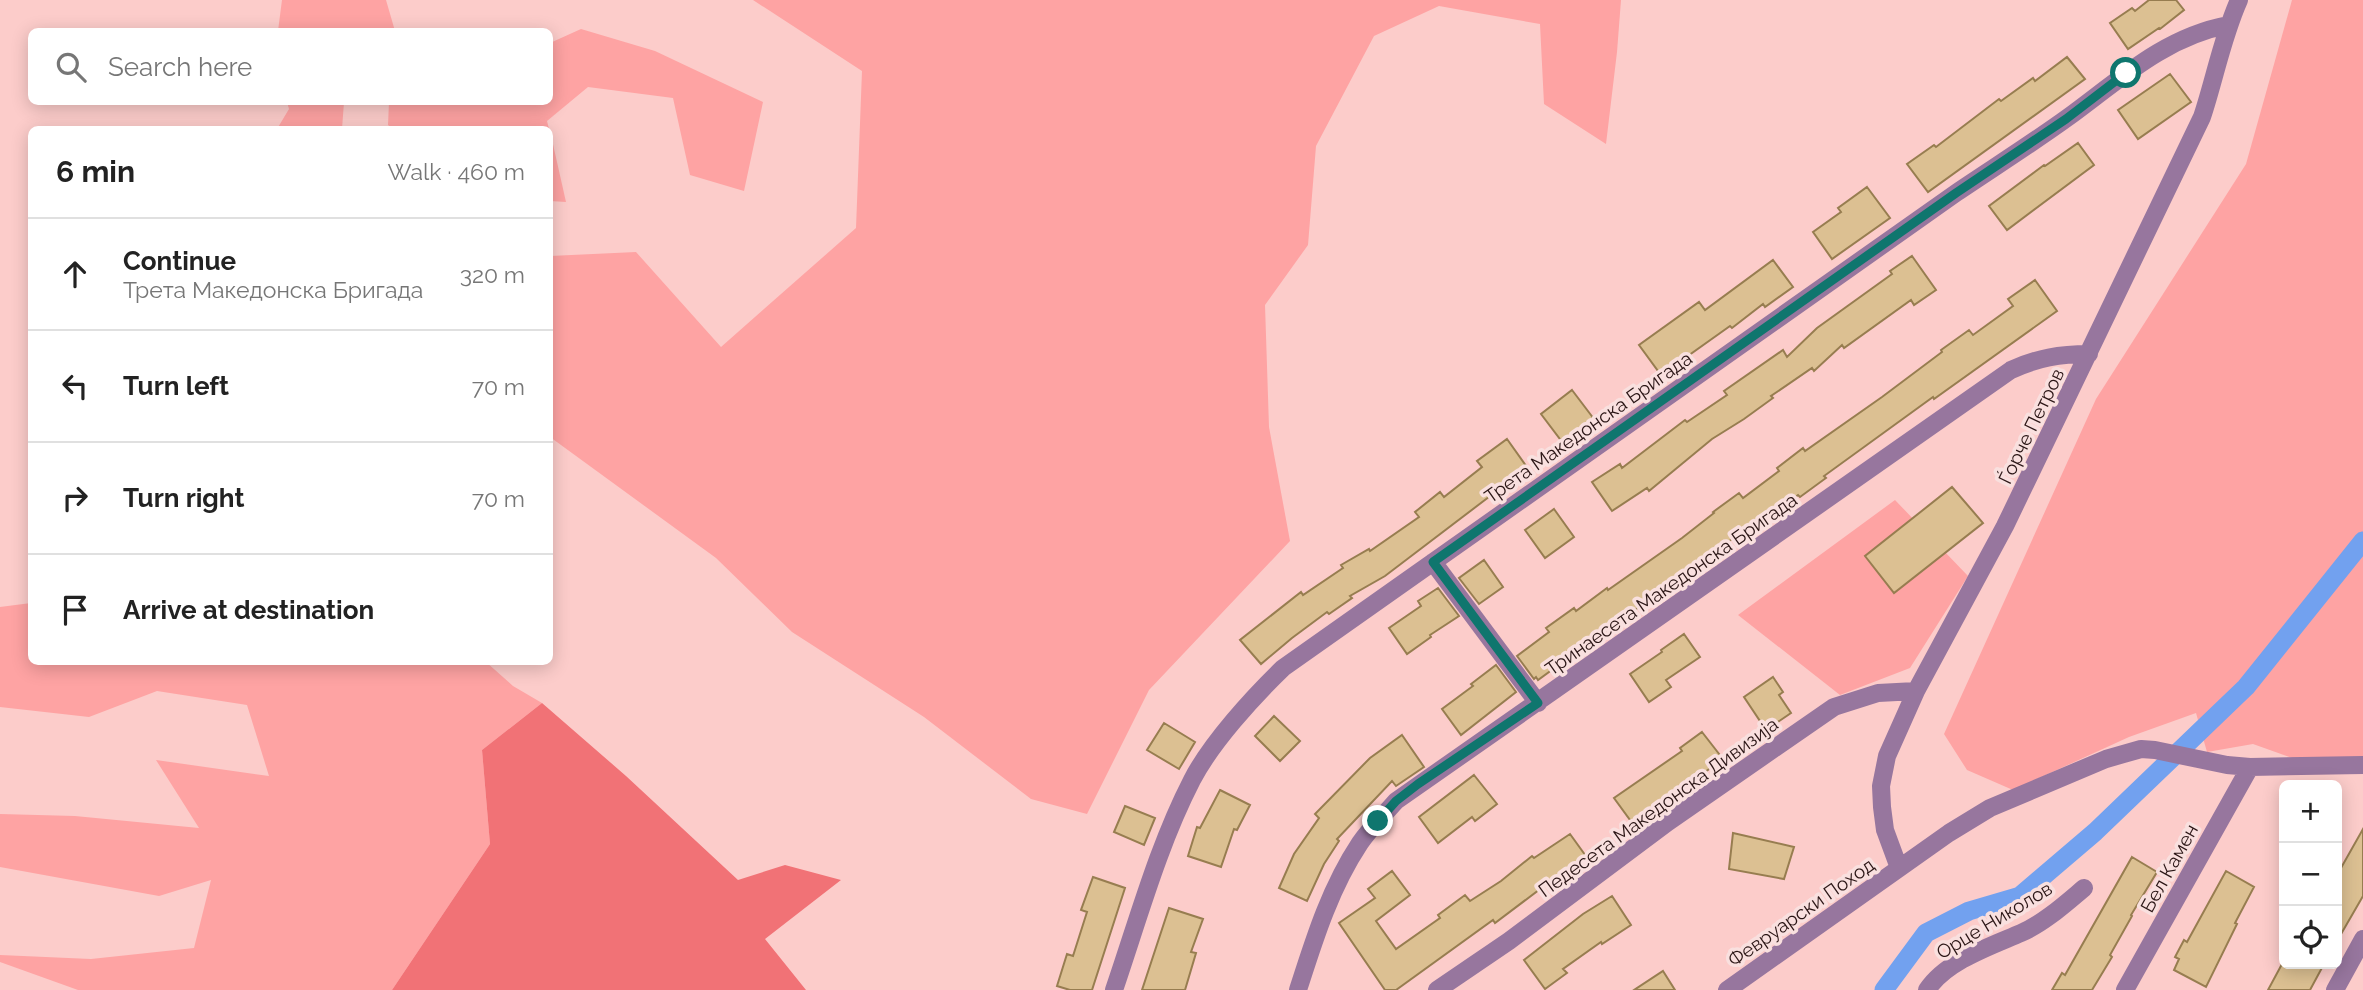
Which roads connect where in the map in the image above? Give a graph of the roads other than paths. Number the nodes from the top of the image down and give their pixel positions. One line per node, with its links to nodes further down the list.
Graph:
1 (2239, 0): 2 (street, Ѓорче Петров)
2 (2228, 25): 3 (street, Ѓорче Петров); 4 (street, Трета Македонска Бригада)
3 (2089, 355): 5 (street, Ѓорче Петров); 6 (street, Тринаесета Македонска Бригада)
4 (1433, 562): 6 (street); 12 (street, Трета Македонска Бригада)
5 (1916, 691): 9 (street, Ѓорче Петров); 14 (street, Педесета Македонска Дивизија)
6 (1538, 703): 13 (street, Тринаесета Македонска Бригада)
7 (2363, 765): 8 (street)
8 (2250, 767): 9 (street, Февруарски Поход); 17 (street, Бел Камен)
9 (1899, 868): 15 (street, Февруарски Поход)
10 (2084, 888): 16 (street, Орце Николов)
11 (2363, 939): 18 (street)
12 (1114, 990)
13 (1298, 990)
14 (1437, 990)
15 (1727, 990)
16 (1927, 990)
17 (2125, 990)
18 (2335, 990)

